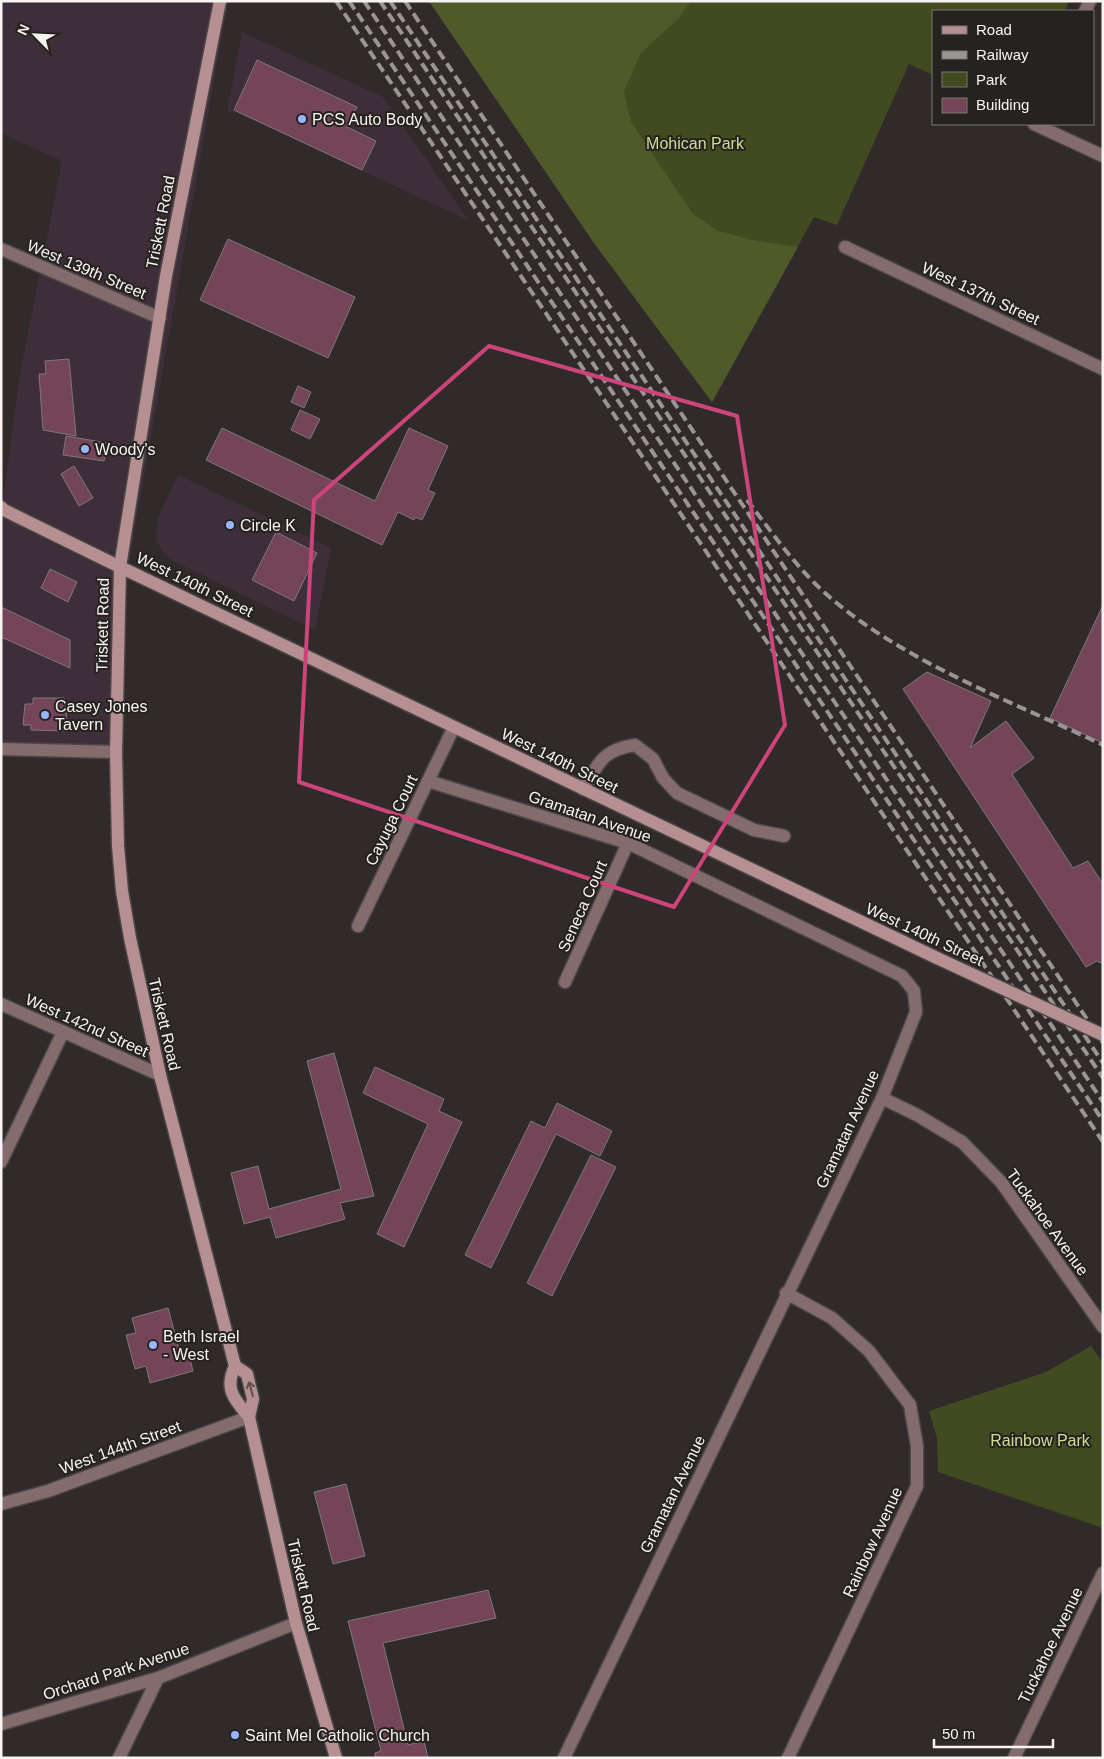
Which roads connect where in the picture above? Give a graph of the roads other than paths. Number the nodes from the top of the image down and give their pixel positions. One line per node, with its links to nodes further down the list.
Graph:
1 (220, 1): 6 (main road, Triskett Road)
2 (1036, 125): 3 (street)
3 (1103, 156)
4 (845, 247): 7 (street, West 137th Street)
5 (1, 250): 6 (street, West 139th Street)
6 (160, 318): 9 (main road, Triskett Road)
7 (1103, 369)
8 (2, 509): 9 (main road, West 140th Street)
9 (120, 566): 10 (main road, West 140th Street); 12 (main road, Triskett Road)
10 (454, 727): 13 (street, Cayuga Court); 14 (main road, West 140th Street)
11 (1, 749): 12 (street)
12 (116, 752): 22 (main road, Triskett Road)
13 (428, 781): 16 (street, Gramatan Avenue); 17 (street, Cayuga Court)
14 (583, 789): 15 (street); 21 (main road, West 140th Street, bridge)
15 (784, 836)
16 (628, 844): 18 (street, Seneca Court); 23 (street, Gramatan Avenue)
17 (358, 926)
18 (565, 982)
19 (1, 1004): 20 (street, West 142nd Street)
20 (63, 1032): 22 (street, West 142nd Street); 24 (street)
21 (1103, 1035)
22 (160, 1075): 27 (main road, Triskett Road)
23 (882, 1098): 25 (street, Gramatan Avenue); 26 (street, Tuckahoe Avenue)
24 (1, 1162)
25 (786, 1293): 36 (street, Gramatan Avenue); 37 (street, Rainbow Avenue)
26 (1103, 1327)
27 (235, 1366): 28 (main road, Triskett Road); 28 (main road, Triskett Road, one-way to 27)
28 (248, 1417): 29 (street, West 144th Street); 31 (main road, Triskett Road)
29 (1, 1504)
30 (1103, 1573): 38 (street, Tuckahoe Avenue)
31 (296, 1623): 32 (street, Orchard Park Avenue); 35 (main road, Triskett Road)
32 (158, 1678): 33 (street, Orchard Park Avenue); 34 (street)
33 (1, 1724)
34 (120, 1758)
35 (336, 1758)
36 (564, 1758)
37 (788, 1758)
38 (1014, 1758)

